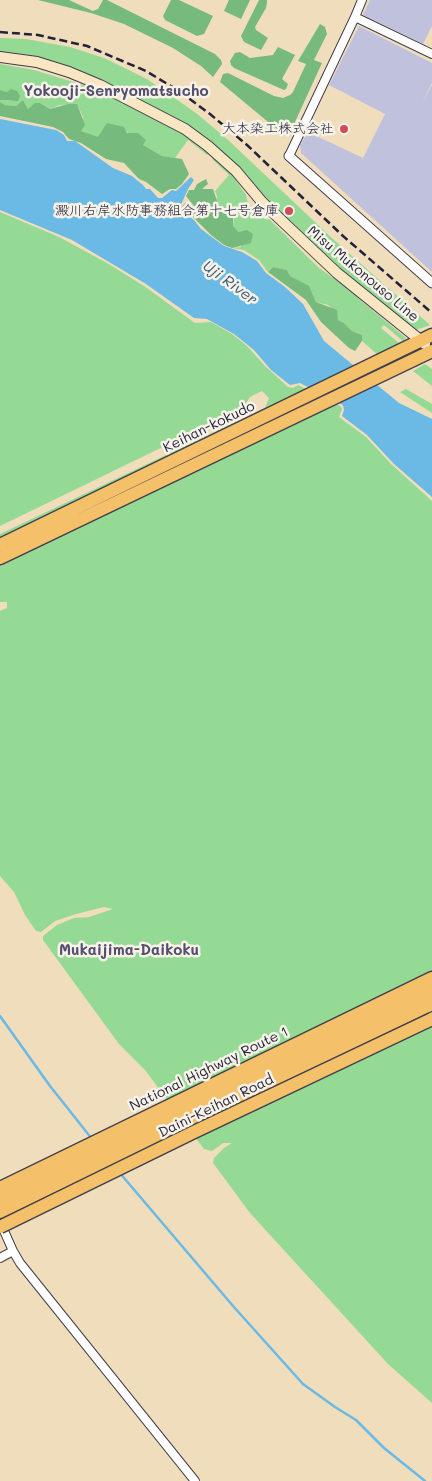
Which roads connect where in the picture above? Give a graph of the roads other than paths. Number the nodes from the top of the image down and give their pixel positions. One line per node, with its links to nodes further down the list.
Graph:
1 (362, 0): 2 (street)
2 (355, 17): 3 (street); 5 (street)
3 (432, 54)
4 (0, 57): 7 (main road, Misu Mukonouso Line)
5 (289, 156): 6 (street)
6 (432, 283)
7 (422, 340): 8 (main road, Misu Mukonouso Line); 9 (highway, Keihan-kokudo)
8 (429, 352): 10 (highway, Keihan-kokudo)
9 (0, 545)
10 (0, 558)
11 (432, 978): 15 (highway, National Highway Route 1)
12 (432, 991): 15 (highway, Daini-Keihan Road)
13 (432, 1003): 15 (highway, Daini-Keihan Road)
14 (432, 1019): 18 (highway, bridge)
15 (6, 1196): 16 (highway, Daini-Keihan Road)
16 (0, 1211)
17 (0, 1220): 19 (street)
18 (0, 1227)
19 (13, 1251): 20 (street); 21 (street)
20 (0, 1258)
21 (195, 1481)

